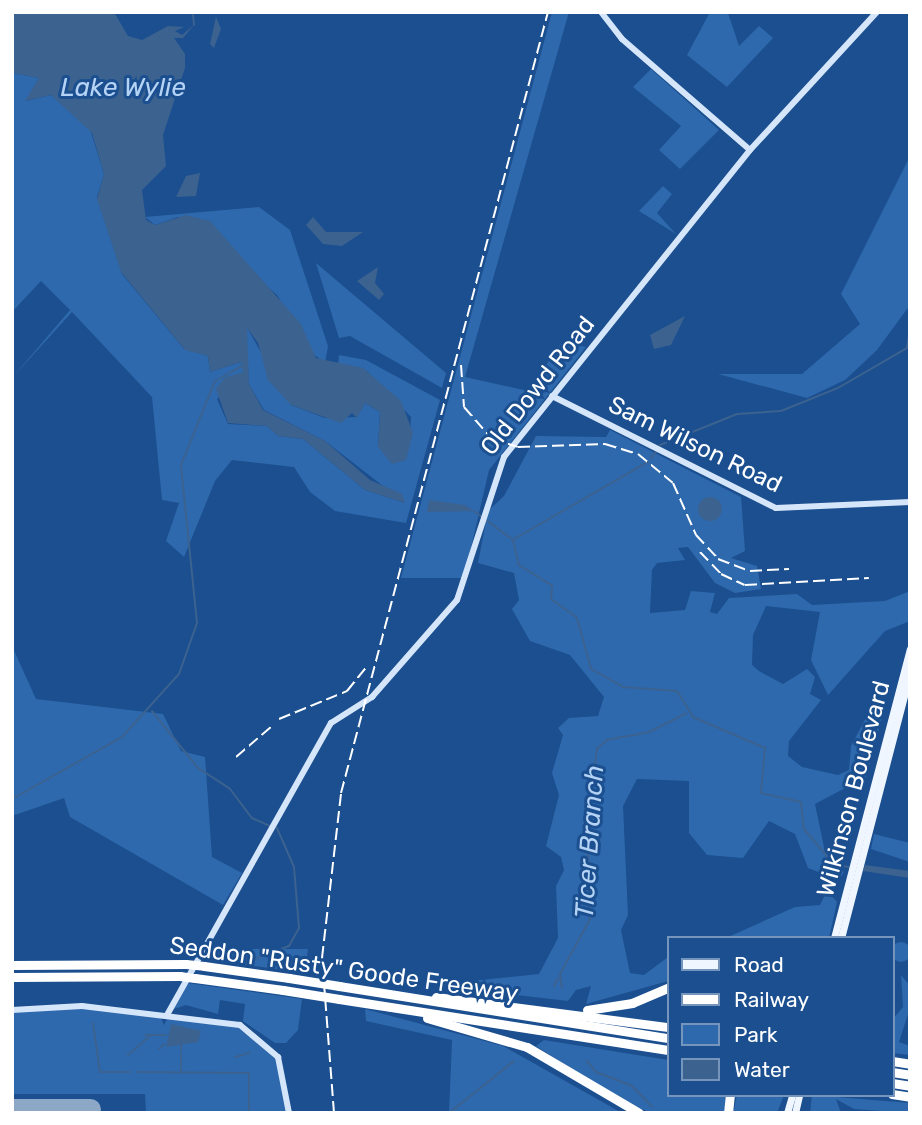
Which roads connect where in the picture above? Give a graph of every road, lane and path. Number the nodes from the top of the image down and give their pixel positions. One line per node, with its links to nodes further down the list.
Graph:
1 (601, 12): 3 (street)
2 (877, 12): 3 (street, Old Dowd Road)
3 (750, 149): 4 (street, Old Dowd Road)
4 (552, 396): 5 (street, Sam Wilson Road); 20 (street, Old Dowd Road)
5 (910, 502)
6 (910, 649): 8 (main road, Wilkinson Boulevard)
7 (910, 674): 8 (main road, Wilkinson Boulevard)
8 (872, 805): 9 (main road, Wilkinson Boulevard); 11 (main road, Wilkinson Boulevard)
9 (848, 888): 10 (main road, Wilkinson Boulevard); 12 (main road)
10 (835, 936)
11 (840, 936)
12 (840, 936)
13 (12, 965): 16 (highway, Seddon "Rusty" Goode Freeway, bridge)
14 (12, 977): 17 (highway, Seddon "Rusty" Goode Freeway, bridge)
15 (666, 989): 18 (highway)
16 (389, 993): 18 (highway); 22 (highway, Seddon "Rusty" Goode Freeway)
17 (381, 1005): 23 (highway, Seddon "Rusty" Goode Freeway); 25 (highway)
18 (550, 1008): 21 (highway)
19 (12, 1010): 20 (street)
20 (167, 1015): 24 (street)
21 (666, 1027)
22 (666, 1038)
23 (666, 1052)
24 (289, 1113)
25 (639, 1113)

